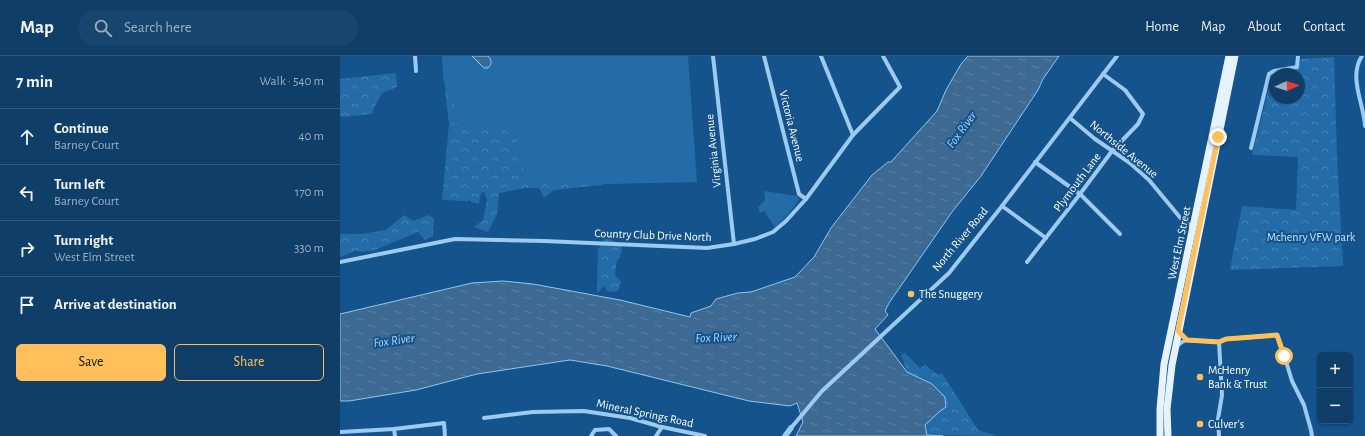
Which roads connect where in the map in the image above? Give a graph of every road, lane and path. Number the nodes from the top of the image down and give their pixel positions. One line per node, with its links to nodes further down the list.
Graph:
1 (415, 56): 11 (street)
2 (713, 56): 25 (street, Virginia Avenue)
3 (764, 56): 20 (street, Victoria Avenue)
4 (821, 56): 15 (street)
5 (883, 56): 15 (street, Country Club Drive North)
6 (1117, 56): 12 (street, North River Road)
7 (1229, 56): 22 (main road, West Elm Street)
8 (1235, 56): 22 (main road, West Elm Street)
9 (1298, 56): 16 (street)
10 (1362, 56): 14 (street)
11 (416, 71)
12 (1103, 74): 13 (street, North River Road); 17 (street, Plymouth Lane)
13 (1070, 118): 17 (street, Northside Avenue); 18 (street, North River Road)
14 (1365, 126)
15 (853, 135): 20 (street, Country Club Drive North)
16 (1251, 148)
17 (1112, 151): 19 (street, Plymouth Lane); 22 (street, Northside Avenue)
18 (1035, 162): 19 (street); 21 (street, North River Road)
19 (1080, 194): 23 (street); 24 (street, Plymouth Lane)
20 (806, 199): 25 (street, Country Club Drive North)
21 (1002, 206): 24 (street); 34 (street, North River Road)
22 (1196, 228): 28 (main road, West Elm Street); 44 (main road, West Elm Street)
23 (1120, 234)
24 (1046, 238): 27 (street, Plymouth Lane)
25 (734, 244): 26 (street, Country Club Drive North)
26 (340, 262)
27 (1027, 262)
28 (1178, 331): 29 (street); 31 (main road, West Elm Street)
29 (1187, 340): 30 (street); 31 (street)
30 (1219, 342): 46 (street); 47 (street)
31 (1175, 348): 45 (main road, West Elm Street)
32 (484, 418): 33 (street, Mineral Springs Road)
33 (662, 427): 41 (street); 42 (street, Mineral Springs Road)
34 (791, 428): 43 (street, North River Road)
35 (394, 430): 36 (street); 37 (street); 38 (street)
36 (343, 433)
37 (395, 436)
38 (445, 436)
39 (591, 436): 40 (street)
40 (616, 436)
41 (656, 436)
42 (705, 436)
43 (785, 436)
44 (1160, 436)
45 (1168, 436)
46 (1219, 436)
47 (1312, 436)

